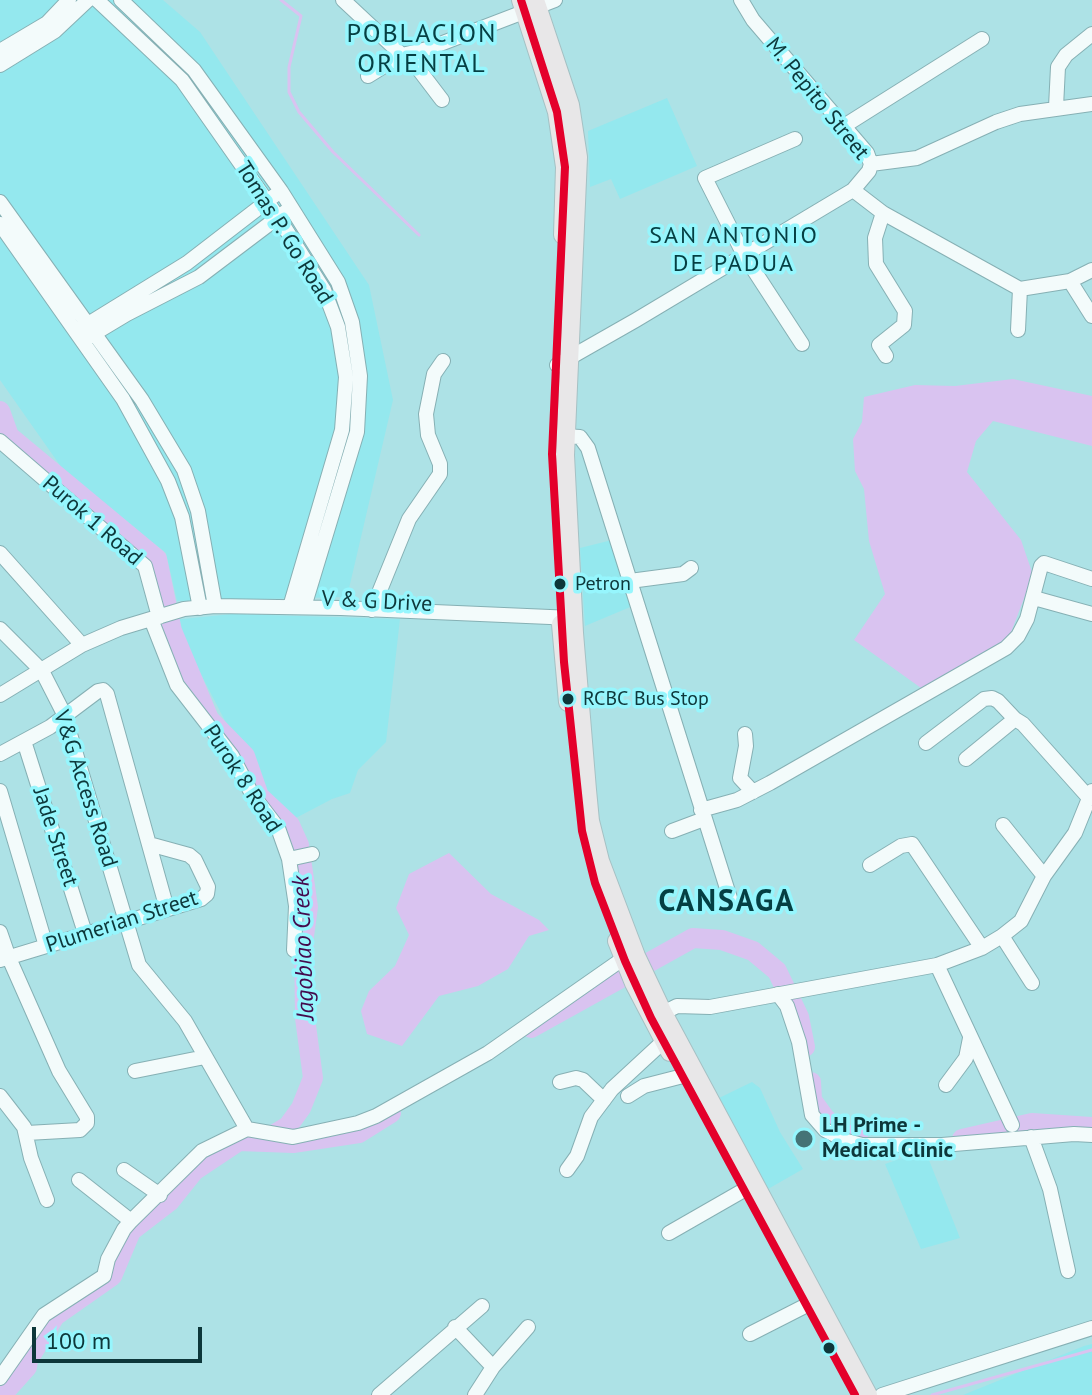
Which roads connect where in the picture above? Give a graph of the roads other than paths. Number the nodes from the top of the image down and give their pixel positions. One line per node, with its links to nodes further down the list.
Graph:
1 (69, 0): 11 (street)
2 (88, 0): 13 (street)
3 (97, 0): 23 (street, Tomas P. Go Road)
4 (121, 0): 22 (street, Tomas P. Go Road)
5 (343, 0): 12 (street)
6 (555, 0): 8 (street)
7 (741, 0): 18 (street, M. Pepito Street)
8 (530, 5): 12 (street); 39 (main road)
9 (1092, 34): 17 (street)
10 (982, 39): 18 (street)
11 (0, 51)
12 (405, 55): 14 (street); 15 (street)
13 (0, 65)
14 (368, 76)
15 (442, 100)
16 (1092, 104): 17 (street)
17 (1056, 107): 20 (street)
18 (844, 126): 20 (street, M. Pepito Street)
19 (795, 139): 29 (street)
20 (871, 164): 21 (street, M. Pepito Street)
21 (853, 190): 26 (street); 29 (street, M. Pepito Street)
22 (281, 191): 23 (street); 25 (street, Tomas P. Go Road)
23 (268, 200): 27 (street, Tomas P. Go Road); 35 (street)
24 (0, 202): 35 (street)
25 (291, 207): 27 (street); 48 (street, Tomas P. Go Road)
26 (883, 213): 32 (street); 37 (street)
27 (278, 217): 35 (street); 48 (street, Tomas P. Go Road)
28 (0, 224): 35 (street)
29 (744, 255): 36 (street); 39 (street, M. Pepito Street)
30 (1092, 270): 31 (street)
31 (1070, 281): 32 (street); 33 (street)
32 (1020, 289): 34 (street)
33 (1092, 316)
34 (1018, 330)
35 (86, 332): 47 (street)
36 (802, 344)
37 (886, 356)
38 (443, 361): 49 (street)
39 (562, 362): 40 (main road); 52 (main road)
40 (565, 436): 45 (street); 52 (main road)
41 (0, 441): 50 (street, Purok 1 Road)
42 (0, 553): 54 (street)
43 (691, 568): 45 (street)
44 (1092, 579): 46 (street)
45 (630, 581): 67 (street)
46 (1034, 598): 51 (street); 65 (street)
47 (206, 603): 48 (street, V & G Drive); 50 (street, V & G Drive)
48 (298, 603): 49 (street, V & G Drive)
49 (373, 606): 52 (street, V & G Drive)
50 (167, 614): 54 (street, V & G Drive); 81 (street, Purok 8 Road)
51 (1092, 614)
52 (567, 615): 82 (main road)
53 (3, 636): 55 (street, V&G Access Road)
54 (82, 645): 55 (street, V & G Drive)
55 (42, 671): 56 (street, V & G Drive); 57 (street, V&G Access Road)
56 (0, 695)
57 (64, 714): 60 (street); 70 (street); 75 (street, V&G Access Road)
58 (1015, 719): 61 (street); 63 (street); 66 (street)
59 (745, 734): 65 (street)
60 (24, 741): 62 (street); 77 (street, Jade Street)
61 (926, 743)
62 (0, 754)
63 (966, 759)
64 (0, 791): 79 (street)
65 (753, 792): 67 (street)
66 (1091, 795): 72 (street)
67 (703, 815): 69 (street); 73 (street)
68 (1003, 825): 72 (street)
69 (672, 831)
70 (149, 844): 74 (street); 74 (street, Plumerian Street)
71 (870, 865): 80 (street)
72 (1044, 876): 78 (street)
73 (730, 898)
74 (167, 909): 75 (street, Plumerian Street)
75 (125, 921): 77 (street, Plumerian Street); 91 (street, V&G Access Road)
76 (0, 932): 83 (street)
77 (85, 933): 79 (street, Plumerian Street)
78 (1002, 936): 80 (street); 86 (street)
79 (46, 946): 83 (street, Plumerian Street)
80 (982, 948): 84 (street)
81 (294, 950)
82 (628, 958): 85 (main road); 100 (street)
83 (4, 959): 101 (street)
84 (937, 965): 87 (street); 89 (street)
85 (640, 980): 88 (main road); 90 (main road)
86 (1032, 983)
87 (785, 993): 88 (street); 103 (street)
88 (663, 1013): 124 (main road)
89 (970, 1038): 95 (street); 99 (street)
90 (664, 1041): 93 (main road); 98 (street)
91 (205, 1057): 92 (street); 100 (street, V&G Access Road)
92 (135, 1071)
93 (683, 1076): 97 (street); 107 (main road)
94 (560, 1082): 98 (street)
95 (946, 1085)
96 (0, 1096): 101 (street)
97 (628, 1096)
98 (604, 1100): 105 (street)
99 (1012, 1125)
100 (253, 1131): 108 (street)
101 (27, 1133): 109 (street)
102 (1092, 1135): 103 (street)
103 (1031, 1137): 112 (street)
104 (124, 1170): 108 (street)
105 (567, 1170)
106 (79, 1180): 110 (street)
107 (744, 1190): 111 (street); 113 (main road)
108 (160, 1195): 110 (street)
109 (47, 1200)
110 (131, 1221): 120 (street)
111 (669, 1233)
112 (1068, 1271)
113 (807, 1305): 118 (street); 123 (main road)
114 (482, 1306): 115 (street)
115 (455, 1327): 119 (street); 121 (street)
116 (528, 1327): 119 (street)
117 (1092, 1328): 125 (street)
118 (750, 1334)
119 (493, 1367): 122 (street)
120 (0, 1378)
121 (379, 1395)
122 (475, 1395)
123 (855, 1395)
124 (868, 1395)
125 (882, 1395)

